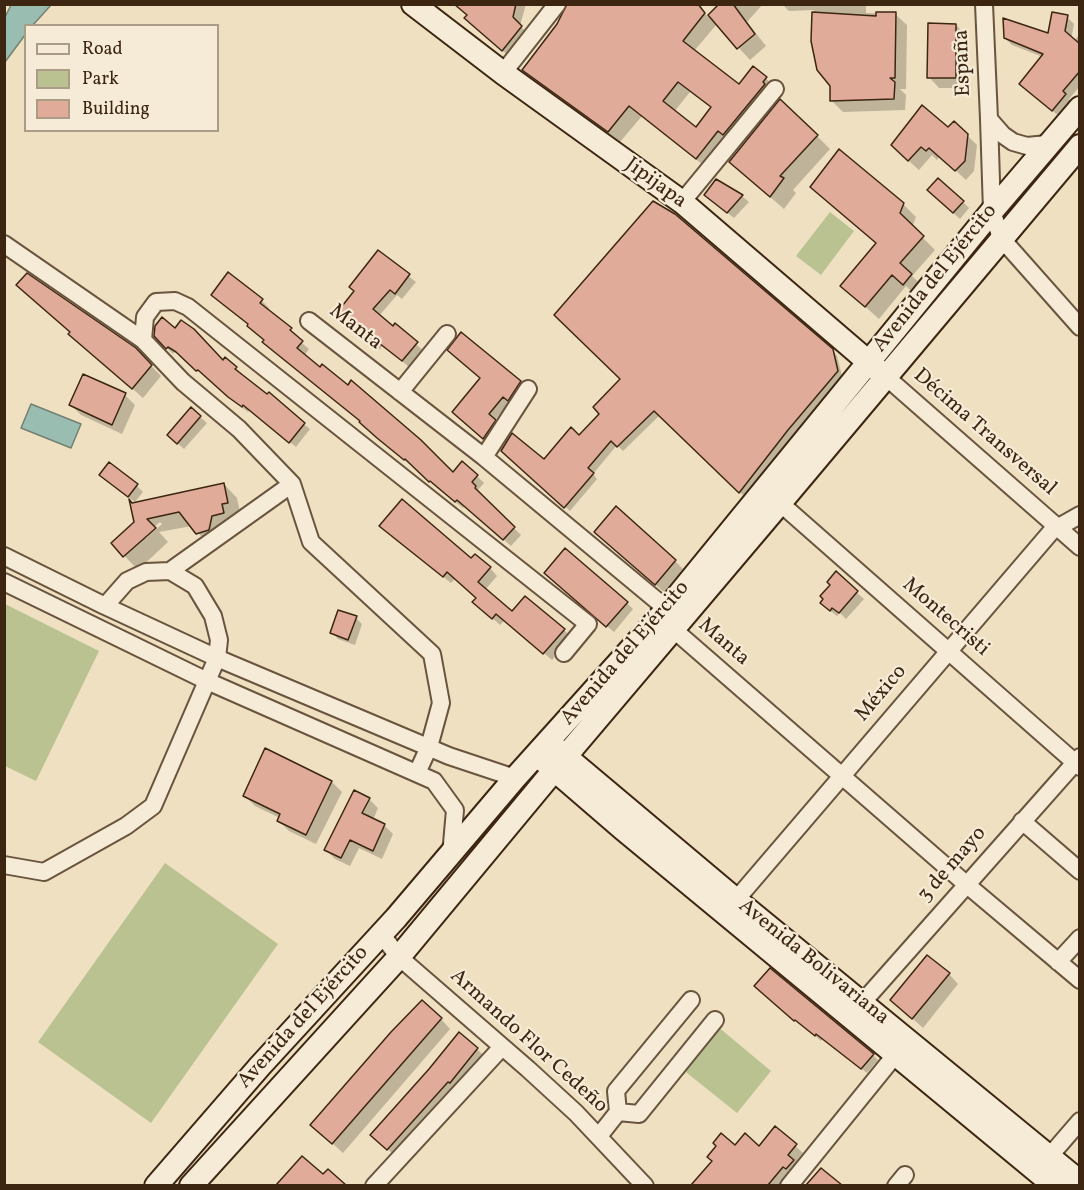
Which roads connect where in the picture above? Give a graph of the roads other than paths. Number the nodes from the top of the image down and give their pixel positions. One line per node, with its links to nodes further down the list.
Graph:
1 (557, 4): 4 (street)
2 (984, 4): 7 (street, España)
3 (414, 5): 4 (main road, Jipijapa)
4 (503, 73): 10 (main road, Jipijapa)
5 (775, 89): 10 (street)
6 (1080, 108): 8 (main road, Avenida del Ejército)
7 (989, 119): 8 (street, España); 11 (street, España)
8 (1047, 144): 11 (main road, Avenida del Ejército)
9 (1080, 146): 12 (main road, Avenida del Ejército)
10 (682, 202): 18 (main road, Jipijapa)
11 (992, 211): 12 (street, España); 18 (main road, Avenida del Ejército)
12 (1001, 238): 15 (street); 18 (main road, Avenida del Ejército)
13 (4, 243): 17 (street)
14 (309, 321): 20 (street, Manta)
15 (1080, 327)
16 (447, 334): 20 (street)
17 (143, 340): 22 (street); 33 (street)
18 (877, 369): 23 (main road, Avenida del Ejército); 25 (street, Décima Transversal); 31 (main road, Avenida del Ejército)
19 (528, 389): 21 (street)
20 (400, 392): 21 (street, Manta)
21 (484, 458): 31 (street, Manta)
22 (292, 484): 28 (street); 36 (street)
23 (780, 503): 31 (main road, Avenida del Ejército); 32 (street, Montecristi)
24 (1080, 515): 25 (street, México)
25 (1057, 527): 26 (street, Décima Transversal); 32 (street, México)
26 (1080, 547)
27 (4, 556): 30 (street)
28 (170, 571): 30 (street); 34 (street)
29 (4, 582): 35 (street)
30 (105, 606): 34 (street)
31 (670, 619): 37 (main road, Avenida del Ejército); 40 (street, Manta)
32 (949, 651): 38 (street, Montecristi); 40 (street, México)
33 (564, 653)
34 (217, 658): 35 (street); 36 (street)
35 (207, 681): 39 (street); 44 (street)
36 (429, 747): 39 (street); 41 (street)
37 (551, 756): 41 (main road, Avenida del Ejército); 47 (main road, Avenida Bolivariana); 50 (main road, Avenida del Ejército)
38 (1078, 762): 42 (street, 3 de mayo)
39 (417, 773): 43 (street)
40 (842, 777): 46 (street, Manta); 47 (street, México)
41 (515, 778): 43 (main road, Avenida del Ejército)
42 (1022, 821): 45 (street); 46 (street, 3 de mayo)
43 (451, 856): 48 (main road, Avenida del Ejército)
44 (4, 865)
45 (1080, 871)
46 (966, 884): 51 (street, Manta); 54 (street, 3 de mayo)
47 (731, 907): 54 (main road, Avenida Bolivariana); 57 (main road, Avenida Bolivariana)
48 (381, 934): 50 (street, Armando Flor Cedeño); 63 (main road, Avenida del Ejército)
49 (1080, 938): 51 (street)
50 (399, 957): 56 (street, Armando Flor Cedeño); 64 (main road, Avenida del Ejército)
51 (1058, 962): 52 (street, Manta)
52 (1080, 981)
53 (691, 1000): 58 (street)
54 (862, 1003): 61 (main road, Avenida Bolivariana)
55 (715, 1020): 58 (street)
56 (502, 1047): 60 (street, Armando Flor Cedeño); 65 (street)
57 (896, 1054): 61 (main road, Avenida Bolivariana); 67 (street)
58 (618, 1112): 60 (street)
59 (1080, 1121): 61 (street)
60 (599, 1136): 66 (street, Armando Flor Cedeño)
61 (1043, 1164): 62 (main road, Avenida Bolivariana); 68 (main road, Avenida Bolivariana)
62 (1080, 1182)
63 (156, 1185)
64 (191, 1185)
65 (374, 1185)
66 (645, 1185)
67 (789, 1185)
68 (1055, 1185)

